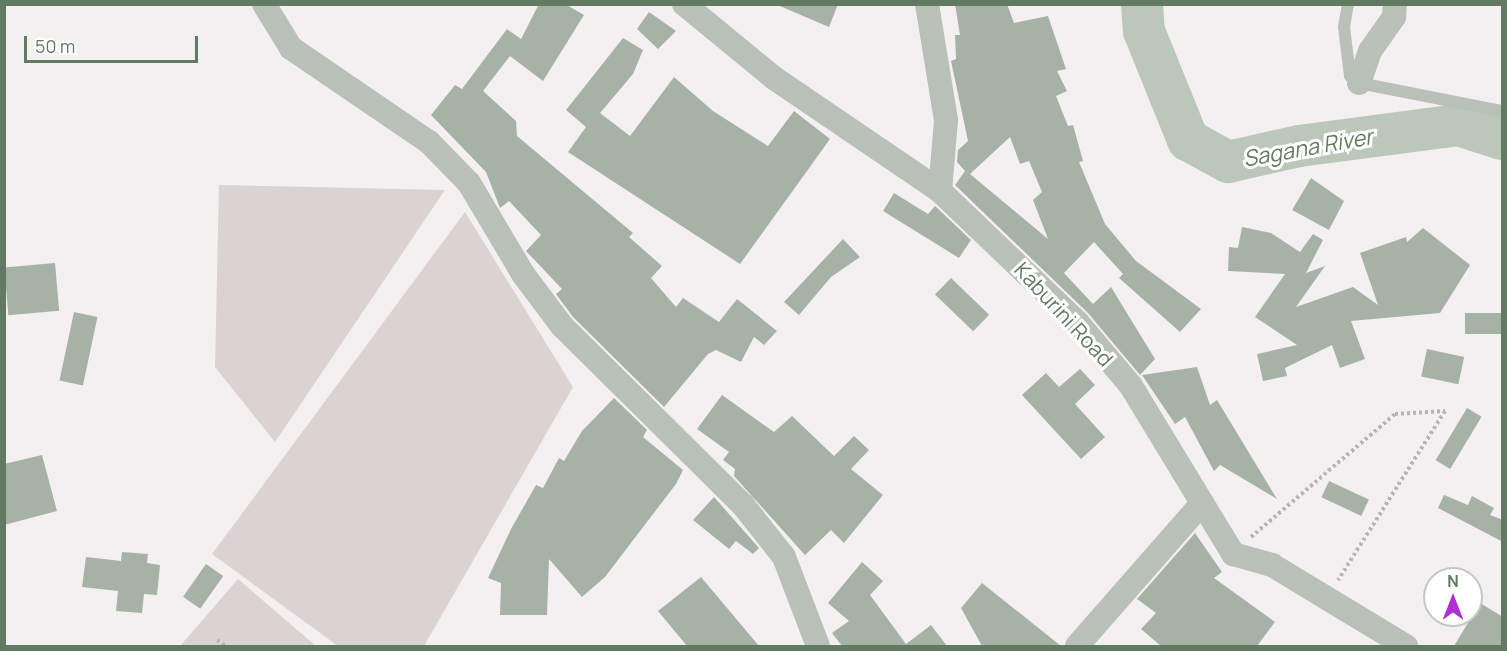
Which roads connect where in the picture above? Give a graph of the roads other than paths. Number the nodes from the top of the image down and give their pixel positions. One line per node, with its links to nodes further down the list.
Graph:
1 (264, 4): 10 (street)
2 (684, 4): 8 (street, Kaburini Road)
3 (927, 4): 8 (street)
4 (1348, 4): 6 (lane)
5 (1395, 4): 6 (street)
6 (1359, 82): 7 (lane)
7 (1503, 111)
8 (940, 191): 9 (street, Kaburini Road)
9 (1202, 503): 11 (street); 12 (street, Kaburini Road)
10 (818, 646)
11 (1077, 646)
12 (1406, 646)

